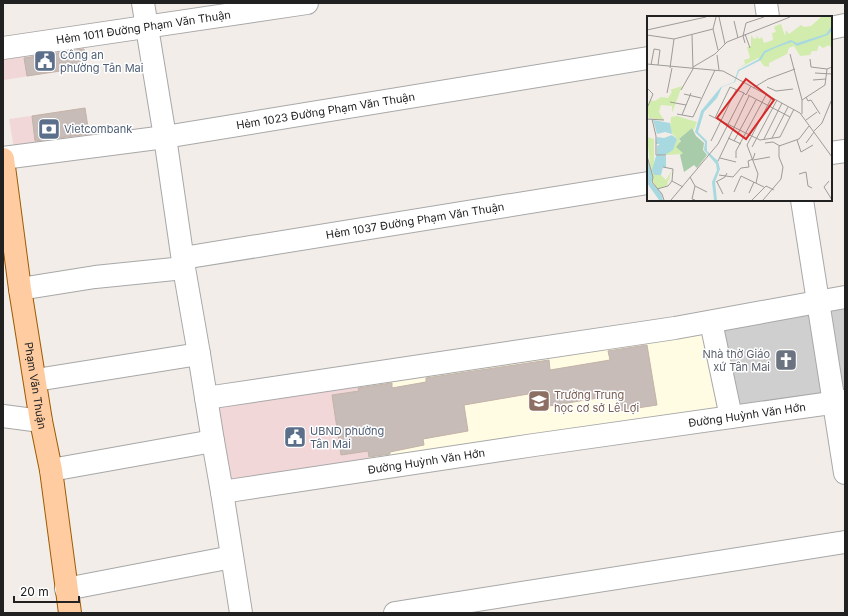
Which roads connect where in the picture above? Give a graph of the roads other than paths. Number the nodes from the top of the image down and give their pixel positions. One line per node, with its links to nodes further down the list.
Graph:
1 (143, 3): 6 (street)
2 (307, 3): 6 (street, Hẻm 1011 Đường Phạm Văn Thuận)
3 (766, 3): 4 (street)
4 (768, 16)
5 (845, 25): 7 (street)
6 (146, 27): 8 (street, Hẻm 1011 Đường Phạm Văn Thuận); 10 (street)
7 (832, 28)
8 (3, 48)
9 (647, 58): 10 (street, Hẻm 1023 Đường Phạm Văn Thuận)
10 (165, 137): 13 (street, Hẻm 1023 Đường Phạm Văn Thuận); 16 (street)
11 (845, 151): 12 (street)
12 (832, 153)
13 (3, 158): 17 (main road, Phạm Văn Thuận)
14 (647, 183): 16 (street, Hẻm 1037 Đường Phạm Văn Thuận)
15 (802, 201): 19 (street)
16 (183, 263): 17 (street, Hẻm 1037 Đường Phạm Văn Thuận); 21 (street)
17 (20, 289): 22 (main road, Phạm Văn Thuận)
18 (845, 297): 19 (street)
19 (818, 302): 20 (street); 24 (street)
20 (711, 322): 23 (street); 26 (street)
21 (200, 354): 22 (street); 23 (street)
22 (36, 380): 27 (main road, Phạm Văn Thuận)
23 (206, 398): 28 (street)
24 (839, 402): 26 (street, Đường Huỳnh Văn Hớn); 30 (street)
25 (3, 416): 27 (street)
26 (731, 417): 31 (street, Đường Huỳnh Văn Hớn)
27 (41, 421): 29 (main road, Phạm Văn Thuận)
28 (213, 441): 29 (street); 31 (street)
29 (51, 470): 34 (main road, Phạm Văn Thuận)
30 (845, 473)
31 (222, 492): 33 (street)
32 (845, 542): 37 (street)
33 (232, 557): 34 (street); 36 (street)
34 (66, 589): 35 (main road, Phạm Văn Thuận)
35 (70, 613)
36 (241, 613)
37 (395, 613)

